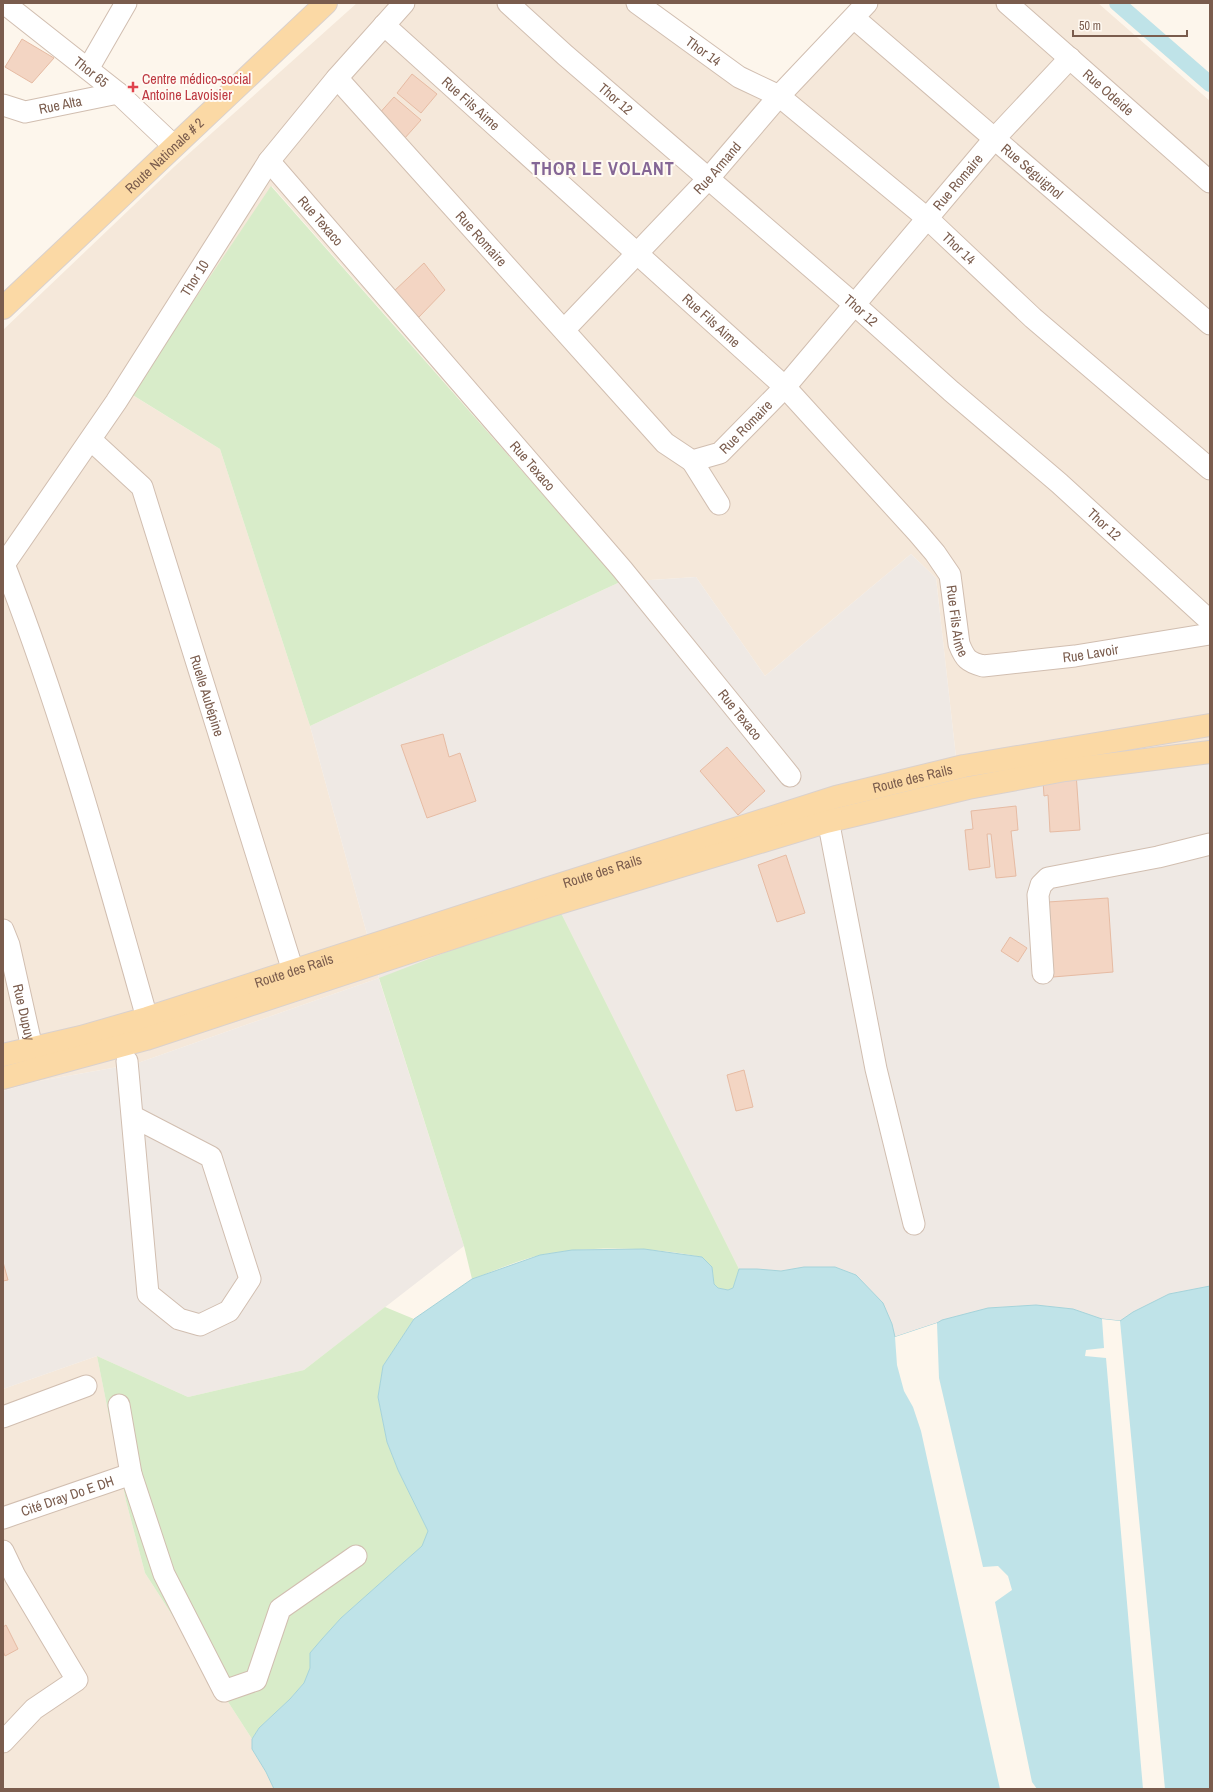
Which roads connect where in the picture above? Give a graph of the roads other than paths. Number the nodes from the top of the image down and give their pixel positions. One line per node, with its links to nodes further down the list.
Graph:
1 (4, 3): 10 (street, Thor 65)
2 (126, 3): 10 (street)
3 (326, 3): 16 (main road, Route Nationale # 2)
4 (508, 3): 18 (street, Thor 12)
5 (637, 3): 13 (street, Thor 14)
6 (1007, 3): 9 (street, Rue Odeide)
7 (391, 11): 11 (street, Thor 10); 21 (street, Rue Fils Aime)
8 (860, 11): 13 (street, Rue Armand); 15 (street, Rue Séguignol)
9 (1070, 58): 15 (street, Rue Romaire); 19 (street, Rue Odeide)
10 (88, 69): 12 (street, Thor 65)
11 (337, 78): 17 (street, Thor 10); 25 (street, Rue Romaire)
12 (118, 93): 14 (street, Rue Alta); 16 (street, Thor 65)
13 (779, 96): 18 (street, Rue Armand); 20 (street, Thor 14)
14 (3, 105)
15 (995, 138): 20 (street, Rue Romaire); 24 (street, Rue Séguignol)
16 (174, 146): 23 (main road, Route Nationale # 2)
17 (269, 161): 27 (street, Thor 10); 37 (street, Rue Texaco)
18 (708, 179): 21 (street, Rue Armand); 22 (street, Thor 12)
19 (1210, 182)
20 (928, 219): 22 (street, Rue Romaire); 29 (street, Thor 14)
21 (638, 253): 25 (street, Rue Armand); 26 (street, Rue Fils Aime)
22 (855, 305): 26 (street, Rue Romaire); 32 (street, Thor 12)
23 (3, 308)
24 (1210, 324)
25 (564, 330): 28 (street, Rue Romaire)
26 (785, 387): 28 (street, Rue Romaire); 34 (street, Rue Fils Aime)
27 (91, 440): 31 (street, Thor 10); 41 (street, Ruelle Aubépine)
28 (692, 461): 30 (street)
29 (1210, 469)
30 (719, 504)
31 (4, 565): 43 (street)
32 (1210, 620)
33 (1210, 634): 34 (street, Rue Lavoir)
34 (970, 663)
35 (1210, 724): 41 (main road, Route des Rails)
36 (1210, 752): 47 (main road, Route des Rails)
37 (790, 776)
38 (830, 830): 49 (street)
39 (1210, 844): 42 (street)
40 (5, 941): 44 (street, Rue Dupuy)
41 (293, 971): 43 (main road, Route des Rails)
42 (1043, 973)
43 (147, 1018): 44 (main road, Route des Rails)
44 (32, 1048): 45 (main road, Route des Rails)
45 (3, 1055)
46 (127, 1061): 48 (street)
47 (3, 1078)
48 (132, 1116): 48 (street)
49 (914, 1224)
50 (86, 1386): 52 (street)
51 (119, 1405): 53 (street)
52 (3, 1417)
53 (131, 1474): 54 (street, Cité Dray Do E DH); 56 (street)
54 (3, 1518)
55 (3, 1551): 57 (street)
56 (356, 1556)
57 (3, 1742)

